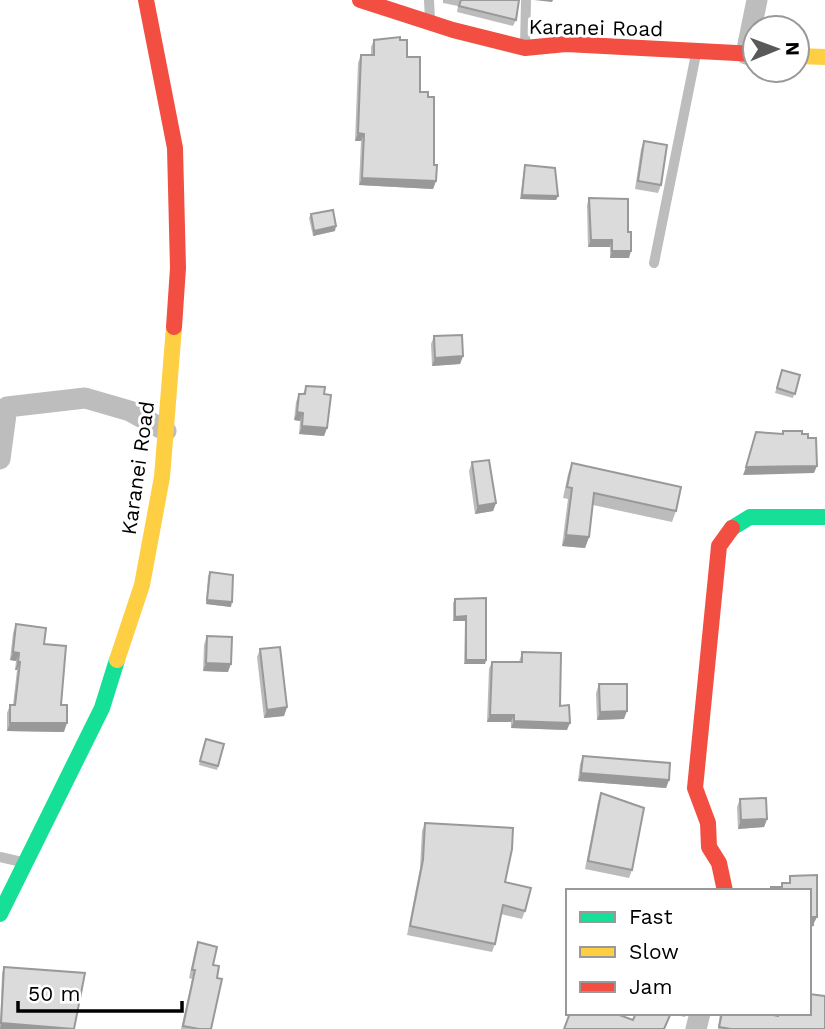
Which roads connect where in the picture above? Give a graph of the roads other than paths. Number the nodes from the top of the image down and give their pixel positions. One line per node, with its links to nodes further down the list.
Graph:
1 (146, 0): 10 (street, Karanei Road)
2 (360, 0): 5 (street, Karanei Road)
3 (429, 0): 5 (lane)
4 (526, 0): 6 (lane)
5 (430, 22): 6 (street, Karanei Road)
6 (525, 48): 7 (street, Karanei Road)
7 (696, 52): 8 (street, Karanei Road); 9 (lane)
8 (741, 54)
9 (654, 263)
10 (166, 431): 11 (street); 14 (street, Karanei Road)
11 (0, 459)
12 (825, 517): 15 (street)
13 (0, 857): 14 (lane)
14 (25, 863): 16 (street, Karanei Road)
15 (724, 889)
16 (0, 914)

